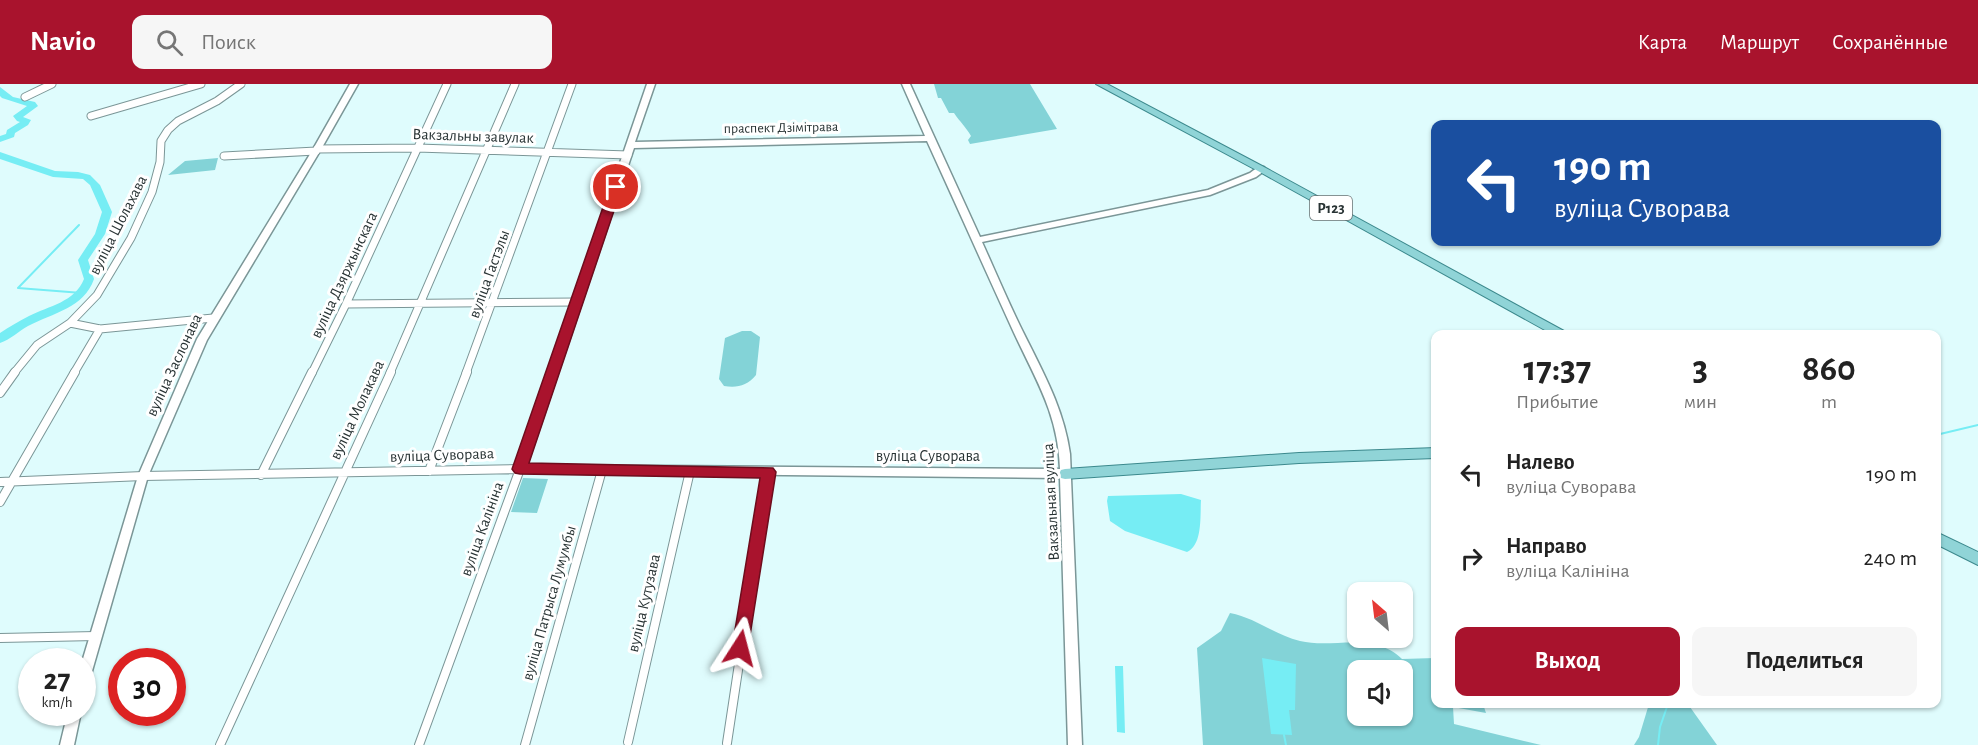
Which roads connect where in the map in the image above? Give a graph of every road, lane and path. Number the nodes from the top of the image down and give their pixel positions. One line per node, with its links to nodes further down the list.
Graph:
1 (52, 84): 11 (street)
2 (201, 84): 12 (street)
3 (241, 84): 28 (street, вуліца Шолахава)
4 (354, 84): 16 (main road, вуліца Заслонава)
5 (447, 84): 15 (street, вуліца Дзяржынскага)
6 (515, 84): 17 (street, вуліца Молакава)
7 (572, 84): 18 (street, вуліца Гастэлы)
8 (651, 84): 14 (main road, вуліца Калініна)
9 (906, 84): 13 (main road, Вакзальная вуліца)
10 (1100, 84): 21 (main road, Р123)
11 (25, 97)
12 (91, 116)
13 (930, 138): 14 (main road, праспект Дзімітрава); 22 (main road, Вакзальная вуліца)
14 (631, 145): 19 (main road, вуліца Калініна)
15 (417, 148): 16 (street, Вакзальны завулак); 17 (street, Вакзальны завулак); 24 (street, вуліца Дзяржынскага)
16 (317, 150): 20 (street, Вакзальны завулак); 27 (main road, вуліца Заслонава)
17 (486, 152): 18 (street, Вакзальны завулак); 26 (street, вуліца Молакава)
18 (546, 152): 19 (street, Вакзальны завулак); 25 (street, вуліца Гастэлы)
19 (628, 155): 23 (main road, вуліца Калініна)
20 (224, 156)
21 (1261, 169): 22 (main road); 30 (main road, Р123)
22 (978, 240): 39 (main road, Вакзальная вуліца)
23 (577, 302): 25 (street); 33 (main road, вуліца Калініна)
24 (346, 304): 26 (street); 40 (street, вуліца Дзяржынскага)
25 (493, 304): 26 (street); 35 (street, вуліца Гастэлы)
26 (421, 305): 38 (street, вуліца Молакава)
27 (213, 318): 29 (street); 41 (main road, вуліца Заслонава)
28 (70, 323): 29 (street); 31 (street, вуліца Шолахава)
29 (100, 329): 43 (street)
30 (1553, 330)
31 (0, 393)
32 (1431, 453): 39 (main road)
33 (520, 469): 34 (main road, вуліца Суворава); 35 (street, вуліца Суворава); 55 (street, вуліца Калініна)
34 (602, 470): 36 (main road, вуліца Суворава); 56 (street, вуліца Патрыса Лумумбы)
35 (429, 471): 38 (street, вуліца Суворава)
36 (690, 471): 37 (main road, вуліца Суворава); 51 (street, вуліца Кутузава)
37 (768, 472): 39 (main road, вуліца Суворава); 52 (street)
38 (342, 474): 40 (street, вуліца Суворава); 54 (street, вуліца Молакава)
39 (1065, 474): 57 (main road, Вакзальная вуліца)
40 (261, 475): 41 (street, вуліца Суворава)
41 (143, 476): 43 (street, вуліца Суворава); 47 (main road, вуліца Заслонава)
42 (0, 482): 43 (street, вуліца Суворава)
43 (10, 482): 44 (street)
44 (0, 502)
45 (1941, 540): 46 (main road)
46 (1978, 559)
47 (96, 636): 48 (street); 49 (main road, вуліца Заслонава)
48 (0, 638)
49 (93, 648)
50 (72, 726): 53 (main road)
51 (628, 742)
52 (727, 743)
53 (67, 745)
54 (220, 745)
55 (418, 745)
56 (525, 745)
57 (1075, 745)

